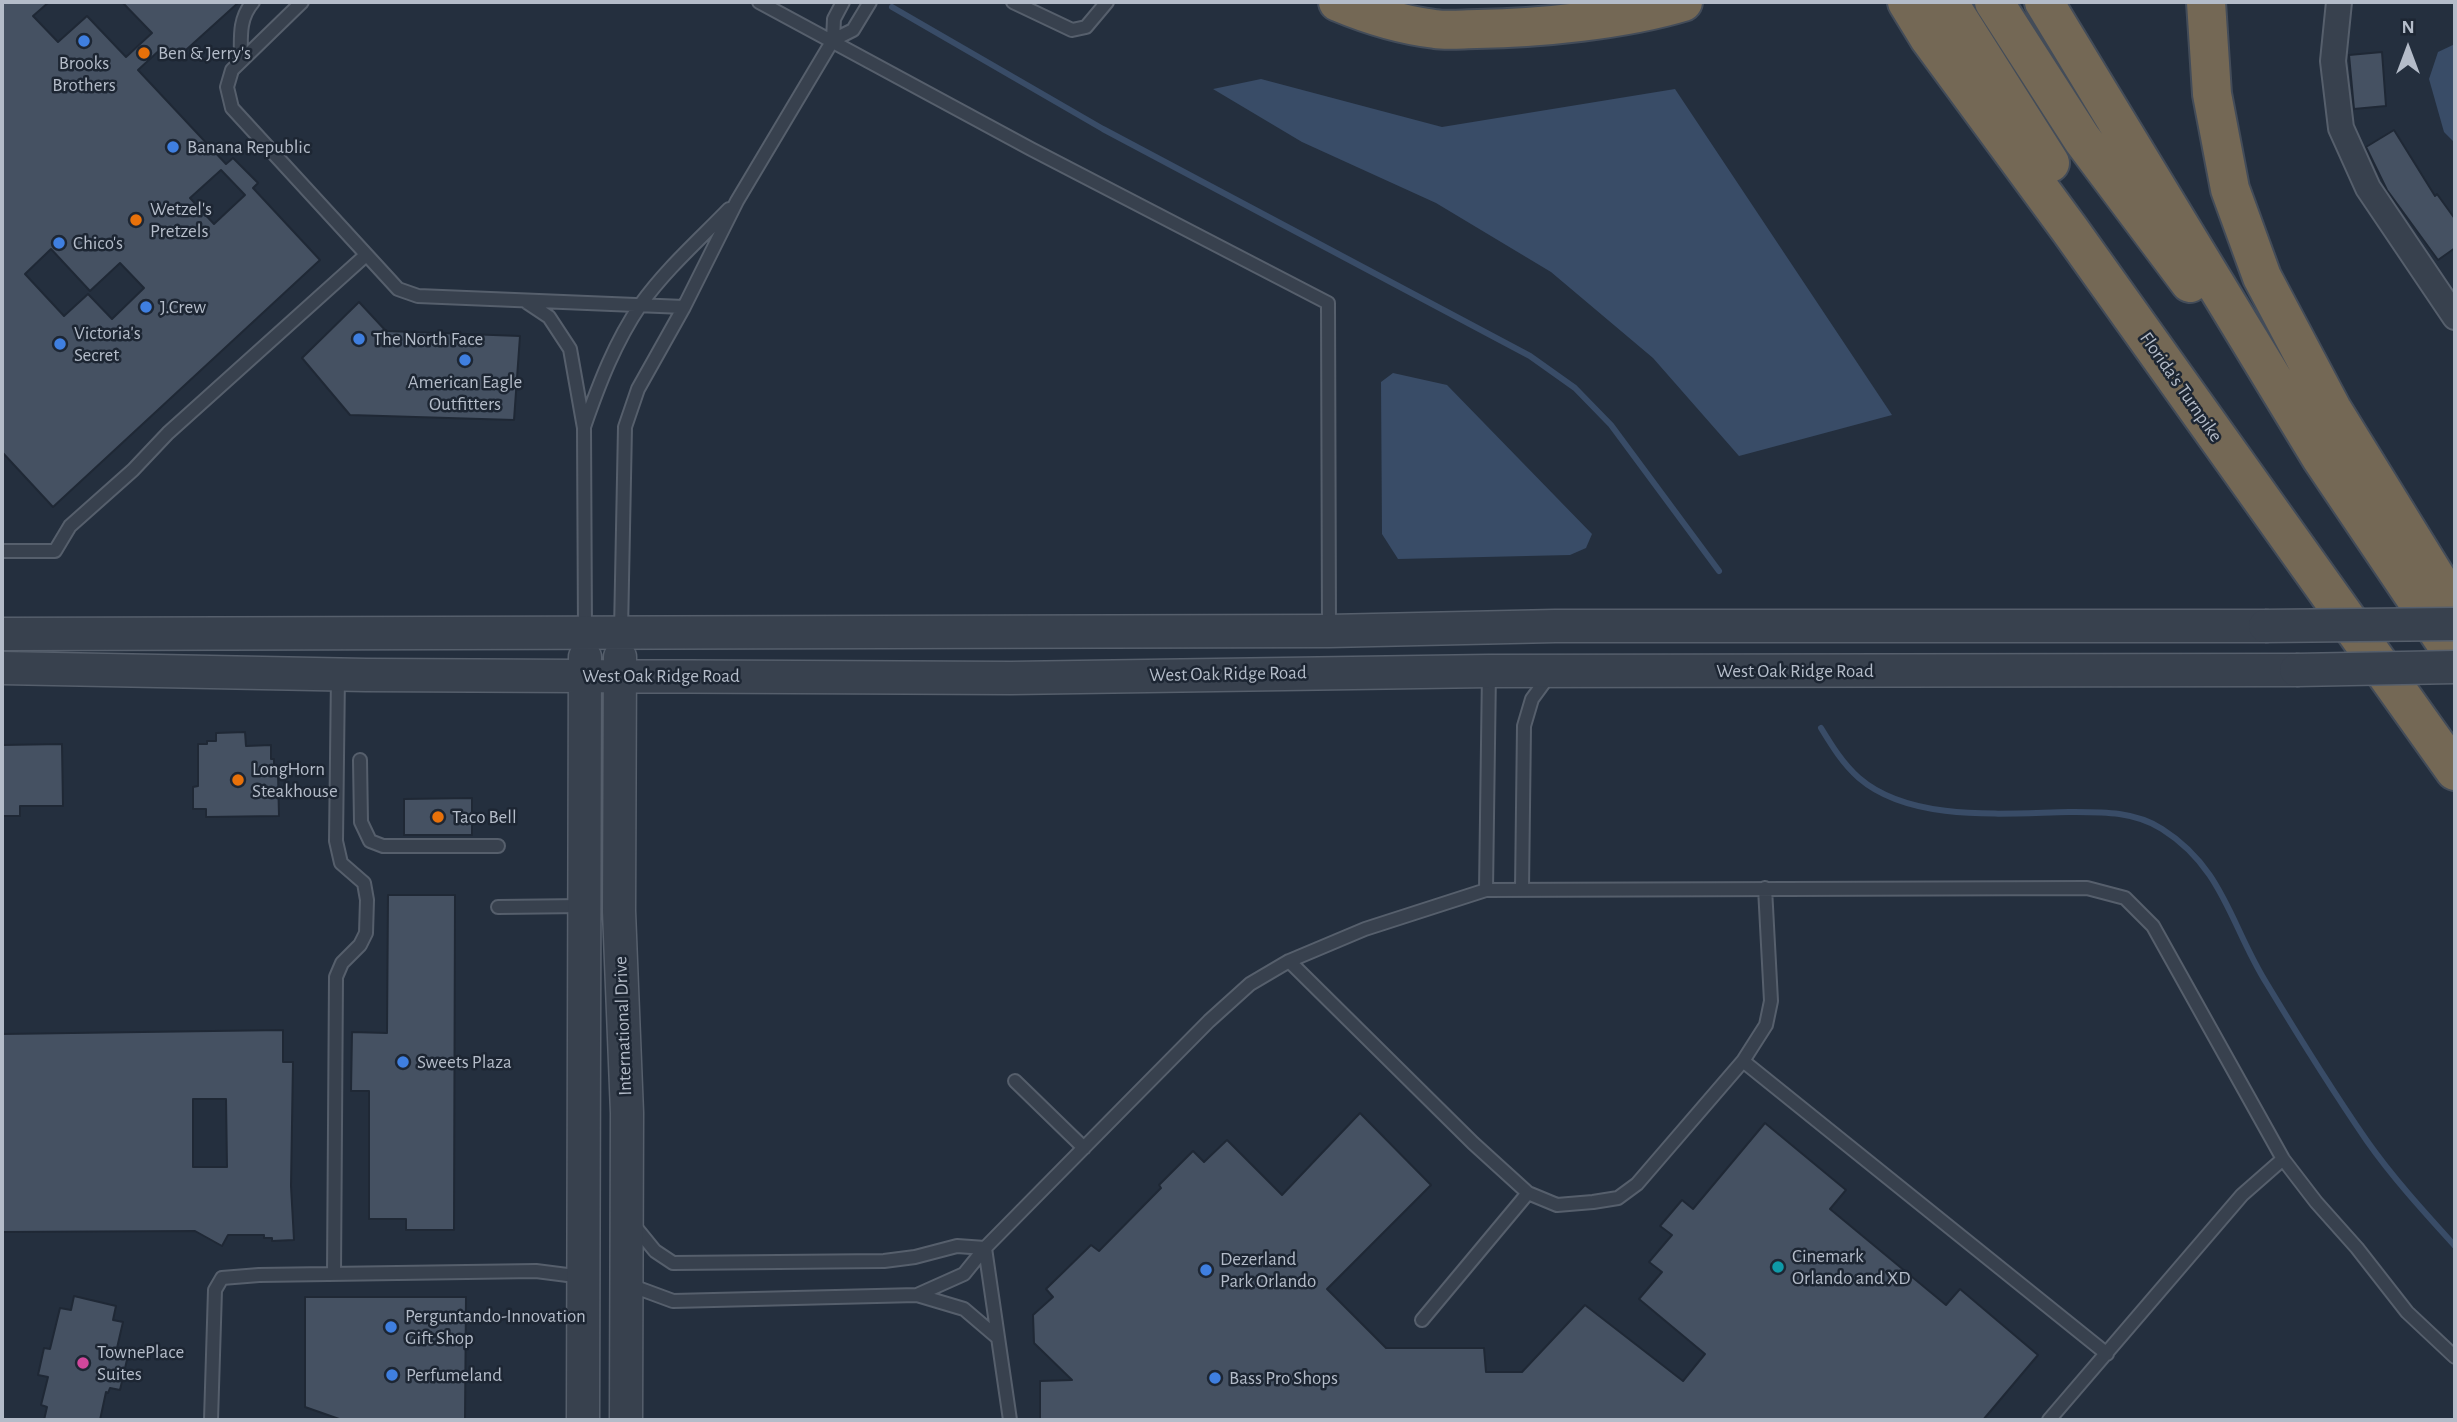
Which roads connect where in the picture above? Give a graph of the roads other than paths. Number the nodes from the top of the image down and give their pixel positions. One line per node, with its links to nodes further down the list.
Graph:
1 (253, 2): 17 (lane)
2 (302, 2): 17 (lane)
3 (759, 2): 16 (lane)
4 (843, 2): 16 (lane)
5 (870, 2): 16 (lane)
6 (1013, 2): 7 (lane)
7 (1107, 2)
8 (1338, 2): 9 (highway)
9 (1684, 2)
10 (1905, 2): 26 (highway, Florida's Turnpike)
11 (1948, 2): 26 (highway)
12 (1994, 2): 25 (highway)
13 (2044, 2): 25 (highway)
14 (2206, 2): 34 (highway)
15 (2339, 2): 23 (street)
16 (833, 40): 18 (lane); 30 (lane)
17 (241, 61): 19 (lane)
18 (737, 201): 21 (lane); 22 (lane)
19 (366, 255): 20 (lane); 27 (lane)
20 (524, 301): 21 (lane); 24 (lane)
21 (640, 306): 22 (lane); 24 (lane)
22 (684, 307): 32 (lane)
23 (2455, 317)
24 (584, 428): 31 (lane)
25 (2321, 458): 35 (highway)
26 (2261, 499): 44 (highway, Florida's Turnpike)
27 (2, 551)
28 (2455, 624): 29 (street, bridge)
29 (1555, 626): 30 (street); 38 (street)
30 (1329, 631): 32 (street)
31 (585, 632): 32 (street); 33 (street); 41 (street, International Drive)
32 (621, 632): 42 (street, International Drive)
33 (2, 634)
34 (2455, 651)
35 (2455, 657)
36 (2455, 667): 39 (street, West Oak Ridge Road, bridge)
37 (2, 668): 40 (street, West Oak Ridge Road)
38 (1489, 671): 39 (street, West Oak Ridge Road); 42 (street, West Oak Ridge Road); 48 (lane)
39 (1553, 671): 47 (lane)
40 (338, 674): 41 (street, West Oak Ridge Road); 60 (lane)
41 (585, 676): 42 (street, West Oak Ridge Road); 49 (street, International Drive)
42 (620, 677): 58 (street, International Drive)
43 (360, 760): 45 (lane)
44 (2455, 771)
45 (498, 846)
46 (1765, 888): 47 (lane); 52 (lane); 55 (lane)
47 (1522, 889): 48 (lane)
48 (1486, 890): 51 (lane)
49 (583, 906): 50 (lane); 56 (street, International Drive)
50 (498, 907)
51 (1289, 961): 54 (lane); 57 (lane)
52 (1743, 1060): 57 (lane); 66 (lane)
53 (1015, 1081): 54 (lane)
54 (1084, 1148): 59 (lane)
55 (2283, 1159): 66 (lane); 67 (lane)
56 (584, 1182): 61 (street, International Drive); 62 (street)
57 (1528, 1193): 64 (lane)
58 (626, 1216): 59 (lane); 62 (street, International Drive)
59 (985, 1248): 63 (lane); 65 (lane)
60 (334, 1274): 61 (lane); 69 (lane)
61 (583, 1277): 68 (street); 70 (street, International Drive)
62 (627, 1284): 63 (lane); 68 (street, International Drive)
63 (917, 1295): 65 (lane)
64 (1422, 1320)
65 (998, 1338): 72 (lane)
66 (2107, 1354): 73 (lane)
67 (2455, 1357)
68 (626, 1368): 71 (street, International Drive)
69 (211, 1420)
70 (583, 1420)
71 (626, 1420)
72 (1010, 1420)
73 (2049, 1420)

